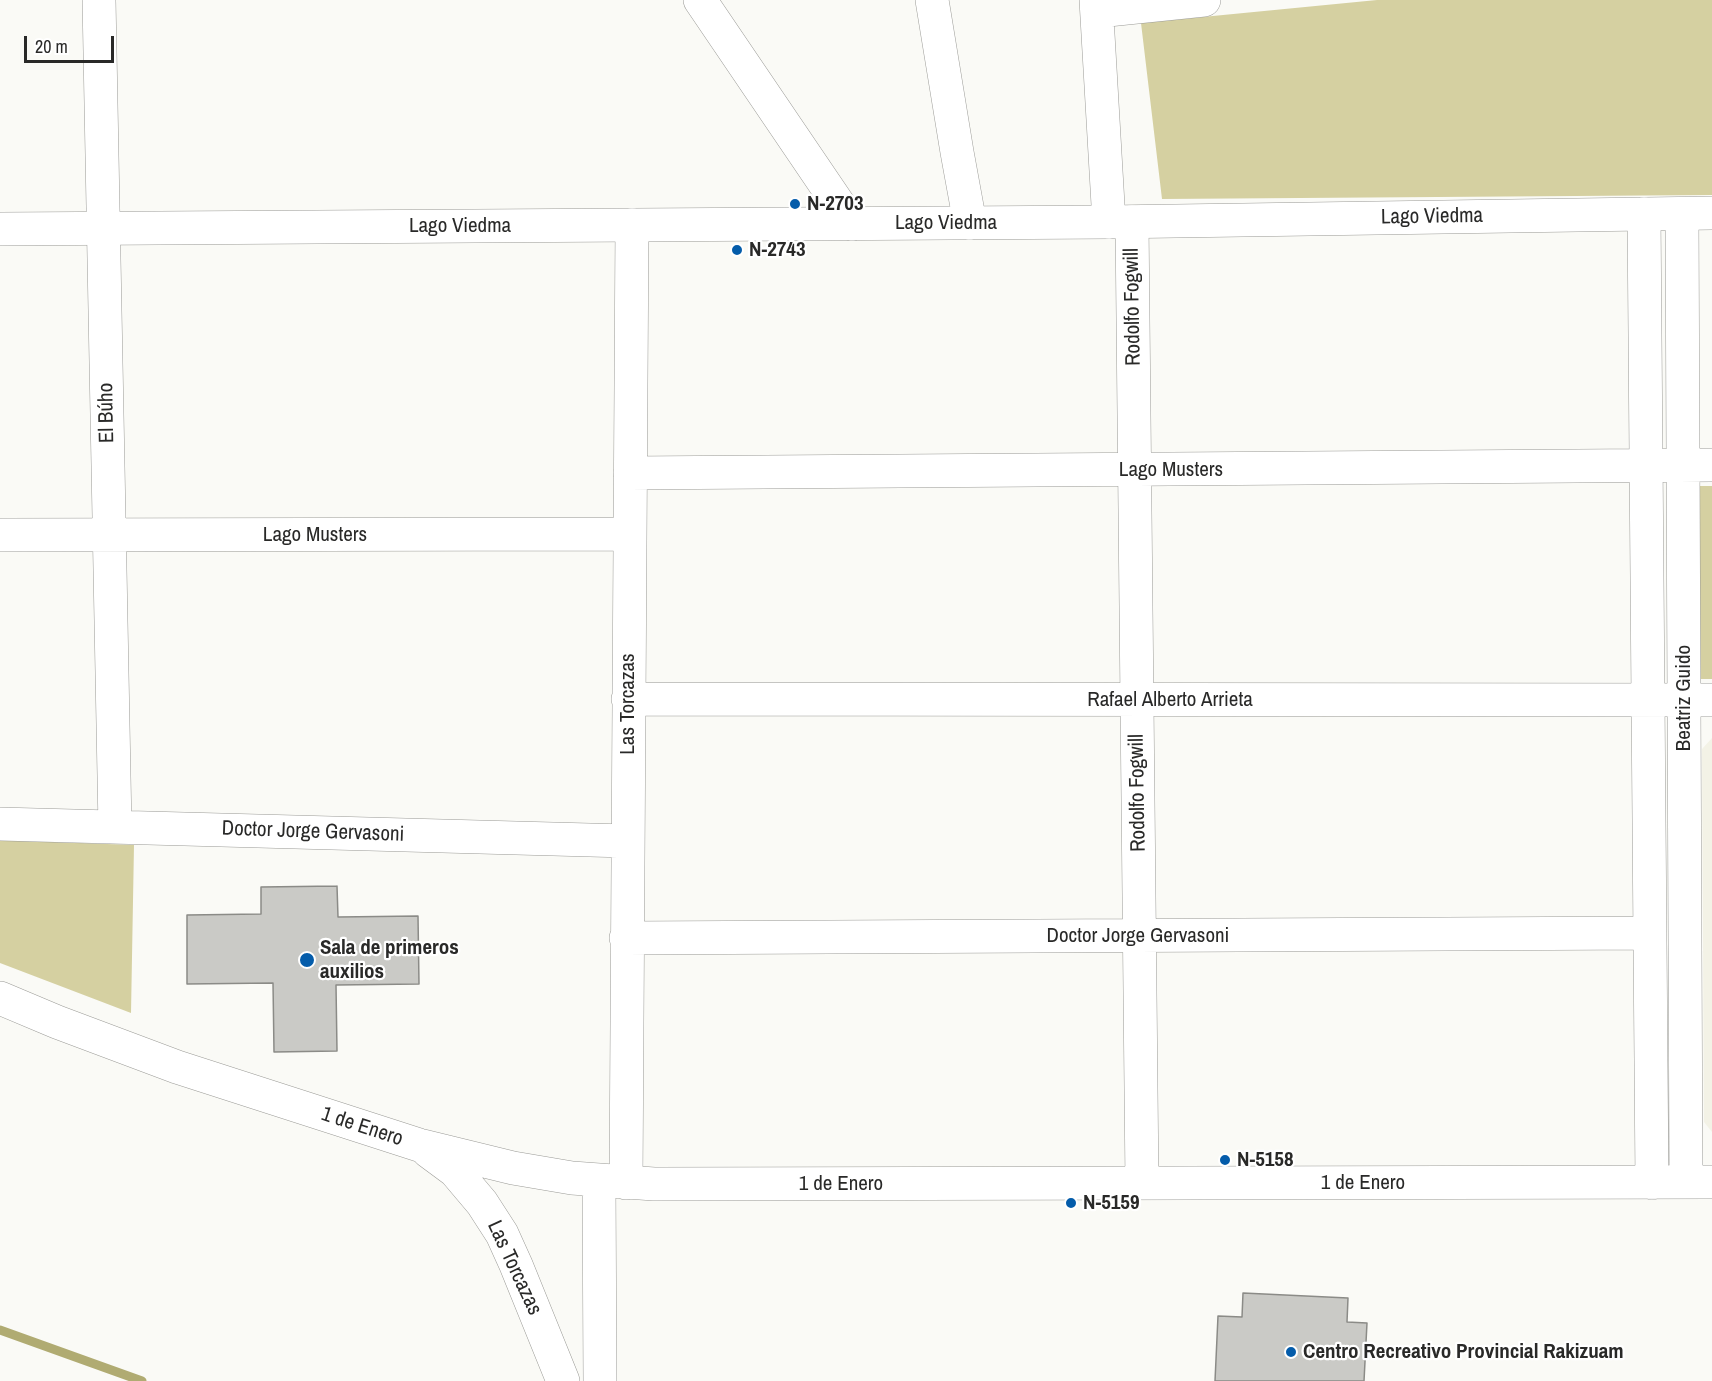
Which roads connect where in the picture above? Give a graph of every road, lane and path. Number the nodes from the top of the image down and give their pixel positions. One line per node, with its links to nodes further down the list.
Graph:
1 (99, 0): 12 (street, El Búho)
2 (700, 0): 10 (street)
3 (932, 0): 9 (street)
4 (1204, 0): 5 (street)
5 (1097, 5): 8 (street, Rodolfo Fogwill)
6 (1644, 214): 7 (street, Lago Viedma); 8 (street, Lago Viedma); 15 (street, Beatriz Guido)
7 (1697, 214): 14 (street, Beatriz Guido)
8 (1121, 222): 9 (street, Lago Viedma); 16 (street, Rodolfo Fogwill)
9 (970, 223): 10 (street, Lago Viedma)
10 (852, 224): 11 (street, Lago Viedma)
11 (632, 225): 12 (street, Lago Viedma); 17 (street, Las Torcazas)
12 (103, 228): 13 (street, Lago Viedma); 20 (street, El Búho)
13 (0, 229)
14 (1698, 465): 15 (street, Lago Musters); 24 (street, Beatriz Guido)
15 (1646, 466): 16 (street, Lago Musters); 23 (street, Beatriz Guido)
16 (1134, 470): 17 (street, Lago Musters); 22 (street, Rodolfo Fogwill)
17 (630, 473): 18 (street, Las Torcazas)
18 (630, 534): 20 (street, Lago Musters); 21 (street, Las Torcazas)
19 (0, 535): 20 (street, Lago Musters)
20 (109, 535): 26 (street, El Búho)
21 (628, 699): 22 (street, Rafael Alberto Arrieta); 27 (street, Las Torcazas)
22 (1137, 700): 23 (street, Rafael Alberto Arrieta); 29 (street, Rodolfo Fogwill)
23 (1648, 700): 24 (street, Rafael Alberto Arrieta); 28 (street, Beatriz Guido)
24 (1698, 700): 34 (street, Beatriz Guido)
25 (0, 824): 26 (street, Doctor Jorge Gervasoni)
26 (115, 827): 27 (street, Doctor Jorge Gervasoni)
27 (627, 841): 30 (street, Las Torcazas)
28 (1650, 933): 29 (street, Doctor Jorge Gervasoni); 36 (street, Beatriz Guido)
29 (1139, 936): 30 (street, Doctor Jorge Gervasoni); 35 (street, Rodolfo Fogwill)
30 (626, 938): 33 (street, Las Torcazas)
31 (0, 998): 32 (street, 1 de Enero)
32 (419, 1145): 33 (street, 1 de Enero); 37 (street, Las Torcazas)
33 (612, 1182): 35 (street, 1 de Enero); 38 (street, Las Torcazas)
34 (1699, 1182): 36 (street, 1 de Enero)
35 (1142, 1183): 36 (street, 1 de Enero)
36 (1652, 1183)
37 (563, 1381)
38 (600, 1381)

